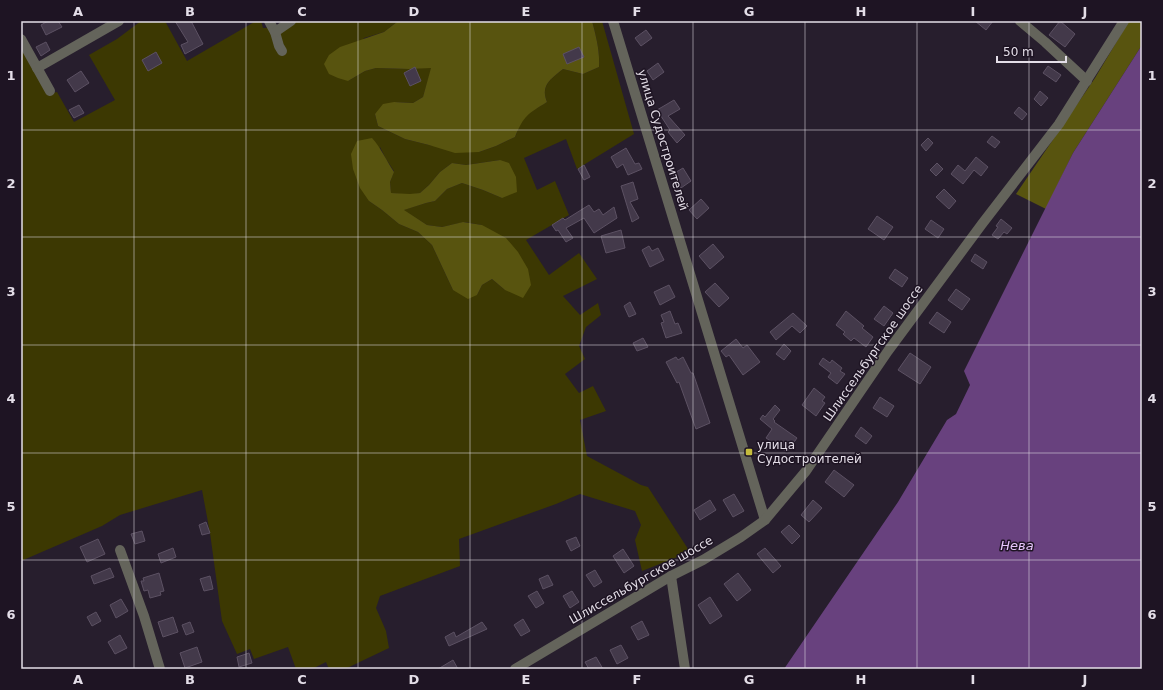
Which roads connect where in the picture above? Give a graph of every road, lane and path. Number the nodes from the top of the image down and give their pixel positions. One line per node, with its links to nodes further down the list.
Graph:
1 (119, 21): 10 (street)
2 (269, 21): 7 (street)
3 (292, 21): 7 (street)
4 (613, 21): 13 (street, улица Судостроителей)
5 (1020, 21): 11 (street)
6 (1124, 21): 11 (street, Шлиссельбургское шоссе)
7 (275, 32): 9 (street)
8 (21, 39): 10 (street)
9 (282, 51)
10 (37, 68): 12 (street)
11 (1087, 81): 13 (street, Шлиссельбургское шоссе)
12 (50, 91)
13 (765, 520): 15 (street, Шлиссельбургское шоссе)
14 (120, 550): 16 (street)
15 (671, 576): 17 (street, Шлиссельбургское шоссе); 18 (street)
16 (160, 669)
17 (514, 669)
18 (685, 669)

